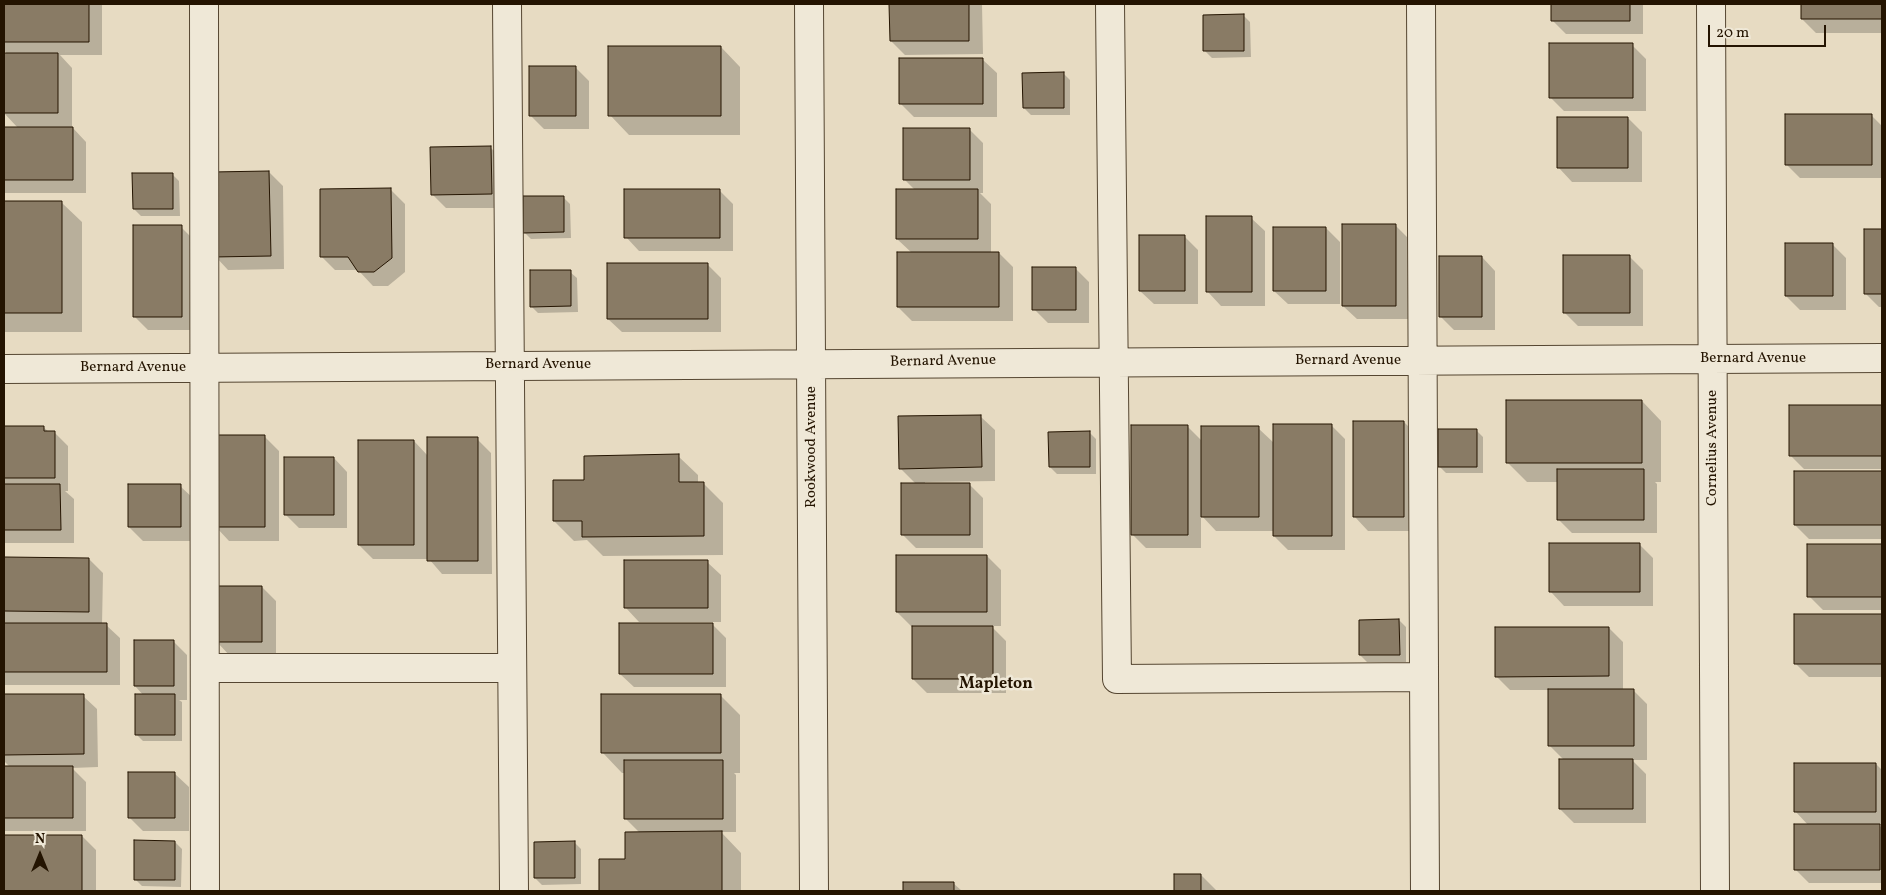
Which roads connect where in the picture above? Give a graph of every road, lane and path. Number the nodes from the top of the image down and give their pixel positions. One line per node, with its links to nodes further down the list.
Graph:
1 (204, 4): 13 (street)
2 (507, 4): 12 (street)
3 (810, 4): 11 (street, Rookwood Avenue)
4 (1110, 4): 9 (street)
5 (1421, 4): 10 (street)
6 (1711, 4): 8 (street, Cornelius Avenue)
7 (1882, 358): 8 (street, Bernard Avenue)
8 (1713, 359): 10 (street, Bernard Avenue); 22 (street, Cornelius Avenue)
9 (1113, 361): 10 (street, Bernard Avenue); 11 (street, Bernard Avenue); 17 (street)
10 (1422, 361): 17 (street)
11 (811, 363): 12 (street, Bernard Avenue); 20 (street, Rookwood Avenue)
12 (509, 365): 13 (street, Bernard Avenue); 16 (street)
13 (205, 367): 14 (street, Bernard Avenue); 15 (street)
14 (4, 369)
15 (205, 668): 16 (street); 18 (street)
16 (512, 668): 19 (street)
17 (1424, 677): 21 (street)
18 (205, 891)
19 (514, 891)
20 (814, 891)
21 (1425, 891)
22 (1715, 891)

